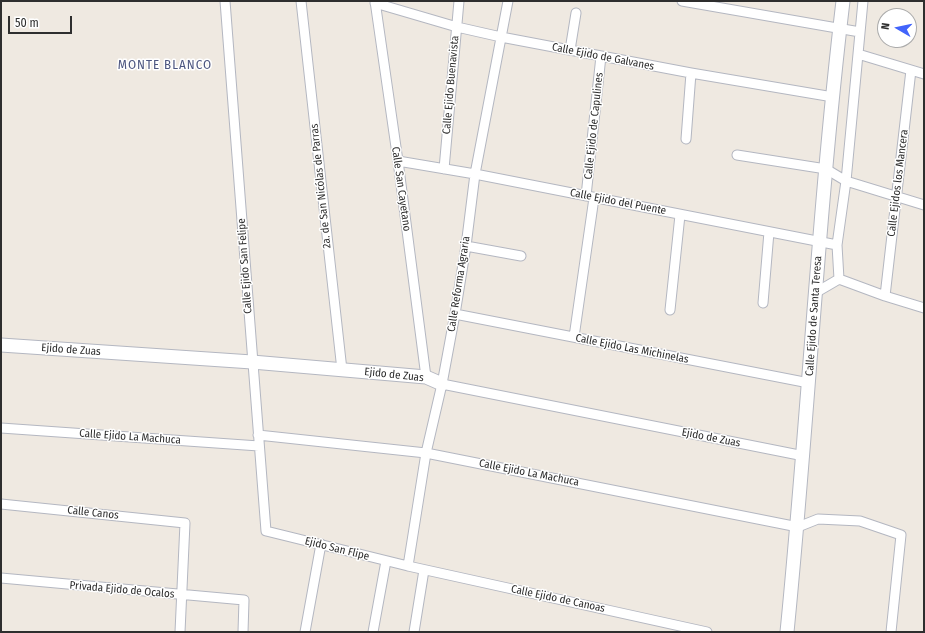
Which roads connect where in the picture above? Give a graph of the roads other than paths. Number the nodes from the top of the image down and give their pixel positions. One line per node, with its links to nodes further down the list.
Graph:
1 (225, 1): 46 (street, Calle Ejido San Felipe)
2 (301, 1): 47 (street, 2a. de San Nicólas de Parras)
3 (459, 1): 10 (street, Calle Ejido Buenavista)
4 (508, 1): 13 (street, Calle Reforma Agraria)
5 (682, 1): 11 (street)
6 (843, 1): 11 (street, Calle Ejido de Santa Teresa)
7 (863, 1): 12 (street, Calle Ejido de Santa Teresa)
8 (375, 2): 10 (street, Calle Ejido de Galvanes); 23 (street, Calle San Cayetano)
9 (576, 13): 14 (street)
10 (456, 27): 13 (street, Calle Ejido de Galvanes); 24 (street, Calle Ejido Buenavista)
11 (840, 28): 12 (street); 20 (street, Calle Ejido de Santa Teresa)
12 (860, 32): 15 (street, Calle Ejido de Santa Teresa)
13 (501, 38): 14 (street, Calle Ejido de Galvanes); 26 (street, Calle Reforma Agraria)
14 (570, 50): 16 (street, Calle Ejido de Galvanes)
15 (858, 54): 17 (street); 27 (street, Calle Ejido de Santa Teresa)
16 (601, 56): 18 (street, Calle Ejido de Galvanes); 29 (street, Calle Ejido de Capulines)
17 (911, 70): 19 (street); 28 (street, Calle Ejidos los Mancera)
18 (691, 73): 20 (street, Calle Ejido de Galvanes); 21 (street)
19 (924, 74)
20 (833, 97): 25 (street, Calle Ejido de Santa Teresa)
21 (686, 139)
22 (737, 155): 25 (street)
23 (398, 161): 24 (street, Calle Ejido del Puente); 48 (street, Calle San Cayetano)
24 (444, 169): 26 (street, Calle Ejido del Puente)
25 (826, 169): 27 (street); 33 (street, Calle Ejido de Santa Teresa)
26 (475, 174): 29 (street, Calle Ejido del Puente); 35 (street, Calle Reforma Agraria)
27 (846, 181): 28 (street); 34 (street, Calle Ejido de Santa Teresa)
28 (896, 196): 30 (street); 39 (street, Calle Ejidos los Mancera)
29 (590, 197): 31 (street, Calle Ejido del Puente); 44 (street, Calle Ejido de Capulines)
30 (924, 205)
31 (680, 215): 32 (street, Calle Ejido del Puente); 42 (street)
32 (769, 232): 33 (street, Calle Ejido del Puente); 40 (street)
33 (820, 241): 34 (street, Calle Ejido del Puente); 38 (street, Calle Ejido de Santa Teresa)
34 (837, 245): 37 (street, Calle Ejido de Santa Teresa)
35 (466, 246): 36 (street); 43 (street, Calle Reforma Agraria)
36 (521, 256)
37 (839, 279): 38 (street); 39 (street)
38 (815, 293): 49 (street, Calle Ejido de Santa Teresa)
39 (885, 296): 41 (street)
40 (763, 303)
41 (924, 308)
42 (670, 310)
43 (455, 314): 44 (street, Calle Ejido Las Michinelas); 50 (street, Calle Reforma Agraria)
44 (574, 337): 49 (street, Calle Ejido Las Michinelas)
45 (1, 345): 46 (street, Ejido de Zuas)
46 (252, 362): 47 (street, Ejido de Zuas); 52 (street, Calle Ejido San Felipe)
47 (342, 370): 48 (street, Ejido de Zuas)
48 (426, 377): 50 (street, Ejido de Zuas)
49 (809, 383): 55 (street, Calle Ejido de Santa Teresa)
50 (442, 384): 54 (street, Calle Reforma Agraria); 55 (street, Ejido de Zuas)
51 (1, 428): 53 (street, Calle Ejido La Machuca)
52 (258, 435): 53 (street, Calle Ejido San Felipe); 54 (street, Calle Ejido La Machuca)
53 (259, 446): 58 (street, Calle Ejido San Felipe)
54 (426, 452): 57 (street, Calle Ejido La Machuca); 61 (street, Calle Reforma Agraria)
55 (804, 456): 57 (street, Calle Ejido de Santa Teresa)
56 (1, 504): 64 (street, Calle Canos)
57 (798, 527): 71 (street, Calle Ejido de Santa Teresa); 72 (street)
58 (266, 531): 59 (street, Ejido San Flipe)
59 (321, 544): 60 (street, Ejido San Flipe); 67 (street)
60 (386, 561): 61 (street, Ejido San Flipe); 68 (street)
61 (408, 566): 62 (street, Calle Ejido de Canoas)
62 (424, 570): 69 (street); 70 (street, Calle Ejido de Canoas)
63 (1, 578): 64 (street, Privada Ejido de Ocalos)
64 (181, 595): 65 (street); 66 (street, Privada Ejido de Ocalos)
65 (180, 632)
66 (243, 632)
67 (305, 632)
68 (373, 632)
69 (414, 632)
70 (707, 632)
71 (787, 632)
72 (891, 632)

